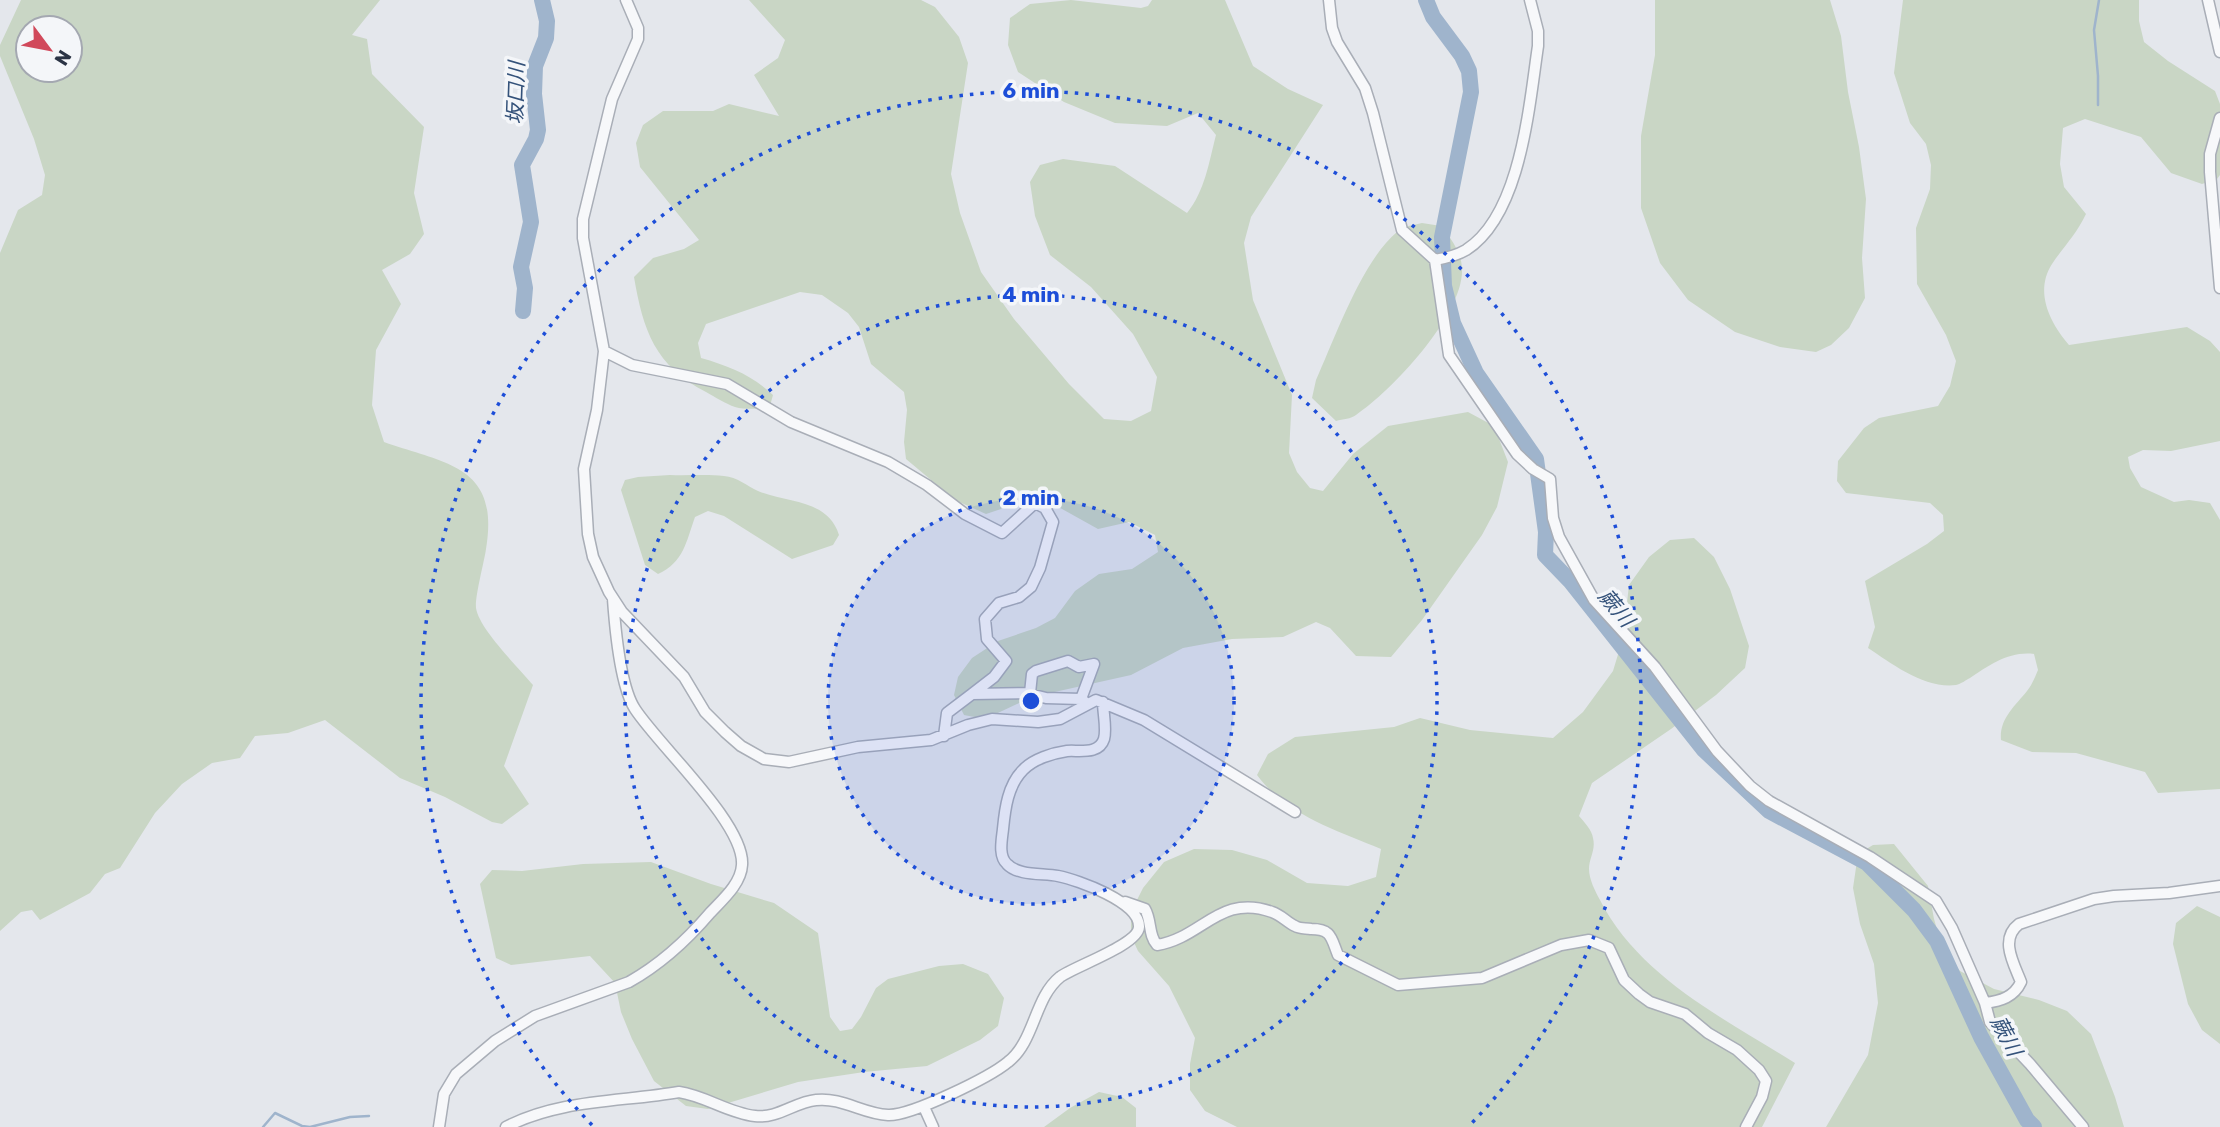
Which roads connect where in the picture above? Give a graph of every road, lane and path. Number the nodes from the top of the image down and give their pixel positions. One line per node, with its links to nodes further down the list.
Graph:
1 (626, 0): 9 (street)
2 (1329, 0): 7 (street)
3 (1530, 0): 7 (street)
4 (2208, 0): 5 (street)
5 (2220, 52)
6 (2220, 118): 8 (street)
7 (1435, 260): 19 (street)
8 (2220, 288)
9 (604, 351): 10 (street); 11 (street)
10 (612, 599): 15 (street); 21 (street)
11 (971, 694): 12 (street); 15 (street)
12 (1030, 694): 13 (street); 13 (street)
13 (1084, 701): 14 (street); 15 (street)
14 (1103, 702): 16 (street); 18 (street)
15 (944, 736)
16 (1296, 812)
17 (2220, 886): 19 (street)
18 (1118, 900): 20 (street); 24 (street)
19 (1985, 1003): 25 (street)
20 (924, 1107): 22 (street); 23 (street)
21 (439, 1127)
22 (506, 1127)
23 (933, 1127)
24 (1746, 1127)
25 (2083, 1127)

